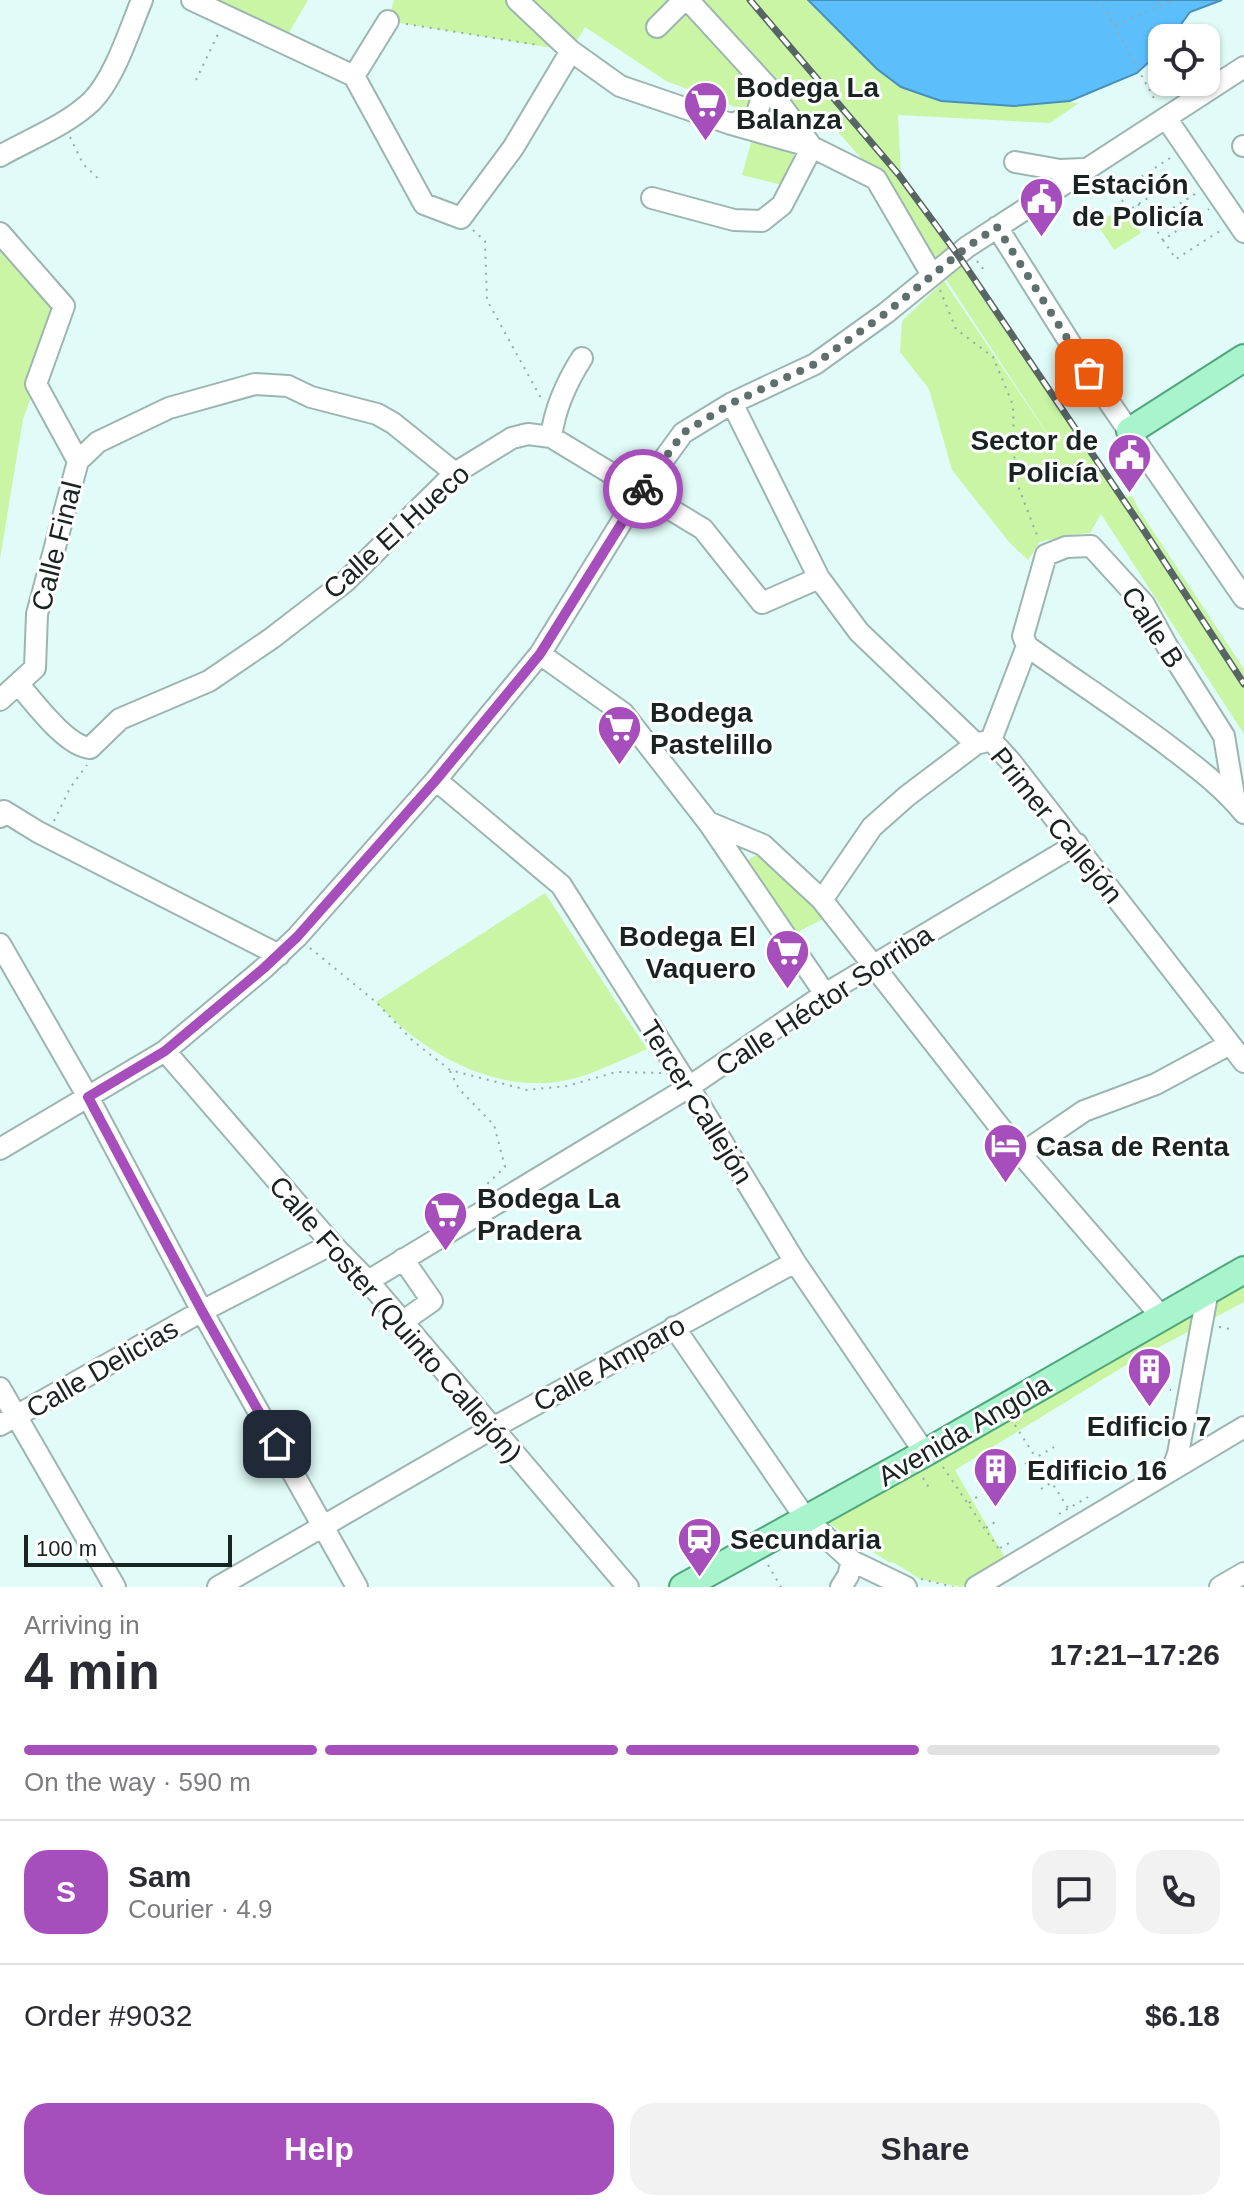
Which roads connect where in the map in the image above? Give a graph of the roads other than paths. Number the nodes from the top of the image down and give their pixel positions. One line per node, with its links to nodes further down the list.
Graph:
1 (142, 0): 14 (street)
2 (192, 0): 9 (street)
3 (517, 0): 7 (street)
4 (686, 0): 6 (street); 10 (street)
5 (388, 21): 9 (street)
6 (657, 27)
7 (571, 51): 9 (street); 12 (street)
8 (1243, 70): 11 (street)
9 (354, 76)
10 (766, 85): 12 (street); 13 (street)
11 (1166, 118): 16 (street); 19 (street)
12 (731, 124): 13 (street)
13 (812, 147): 17 (street); 21 (street)
14 (0, 156)
15 (1015, 162): 16 (street)
16 (1084, 169): 18 (street)
17 (652, 198)
18 (997, 227): 21 (street); 26 (street)
19 (1236, 228)
20 (0, 233): 28 (street)
21 (932, 275): 25 (street)
22 (582, 358): 27 (street)
23 (1244, 358): 26 (main road)
24 (1244, 374): 26 (main road)
25 (732, 403): 30 (street); 31 (street, Primer Callejón)
26 (1134, 436): 32 (street)
27 (551, 437): 29 (street, Calle El Hueco); 30 (street)
28 (78, 461): 29 (street, Calle Final); 35 (street, Calle Final)
29 (455, 473): 35 (street, Calle El Hueco)
30 (640, 492): 31 (street); 34 (street)
31 (819, 578): 37 (street, Primer Callejón)
32 (1244, 598)
33 (1033, 650): 37 (street); 39 (street); 39 (street, Calle B)
34 (540, 654): 38 (street); 41 (street)
35 (19, 685): 36 (street, Calle Final)
36 (0, 700)
37 (984, 742): 42 (street, Primer Callejón); 43 (street)
38 (436, 780): 45 (street); 52 (street, Tercer Callejón)
39 (1240, 807)
40 (0, 817): 45 (street)
41 (708, 822): 43 (street); 48 (street)
42 (1077, 844): 46 (street, Calle Héctor Sorriba); 49 (street, Primer Callejón)
43 (822, 900): 46 (street)
44 (0, 944): 47 (street)
45 (279, 955): 50 (street)
46 (873, 966): 48 (street, Calle Héctor Sorriba); 55 (street)
47 (8, 975): 53 (street)
48 (825, 994): 52 (street, Calle Héctor Sorriba)
49 (1230, 1044): 51 (street, Primer Callejón); 55 (street)
50 (165, 1051): 53 (street); 56 (street, Calle Foster (Quinto Callejón))
51 (1244, 1062)
52 (689, 1087): 57 (street, Calle Héctor Sorriba); 58 (street, Tercer Callejón)
53 (88, 1097): 54 (street); 62 (street)
54 (0, 1149)
55 (1021, 1154): 63 (street)
56 (332, 1244): 60 (street, Calle Foster (Quinto Callejón)); 62 (street, Calle Delicias)
57 (403, 1259): 60 (street, Calle Héctor Sorriba); 64 (street)
58 (795, 1262): 65 (street, Calle Amparo); 70 (street, Tercer Callejón)
59 (1244, 1270): 61 (main road, Avenida Angola)
60 (368, 1281): 64 (street, Calle Foster (Quinto Callejón))
61 (1208, 1290): 63 (main road, Avenida Angola); 71 (street)
62 (202, 1311): 67 (street, Calle Delicias); 73 (street)
63 (1161, 1316): 70 (main road, Avenida Angola)
64 (402, 1322): 69 (street, Calle Foster (Quinto Callejón))
65 (674, 1327): 69 (street, Calle Amparo); 72 (street)
66 (0, 1388): 67 (street)
67 (9, 1421): 76 (street)
68 (1244, 1427): 71 (street)
69 (491, 1429): 73 (street, Calle Amparo); 79 (street, Calle Foster (Quinto Callejón))
70 (928, 1452): 72 (main road, Avenida Angola)
71 (1172, 1470): 83 (street)
72 (806, 1519): 74 (street); 80 (main road, Avenida Angola)
73 (323, 1524): 77 (street, Calle Amparo); 78 (street)
74 (852, 1561): 81 (street); 82 (street)
75 (1244, 1573): 84 (street)
76 (115, 1587)
77 (218, 1587)
78 (357, 1587)
79 (628, 1587)
80 (683, 1587)
81 (841, 1587)
82 (906, 1587)
83 (976, 1587)
84 (1220, 1587)

